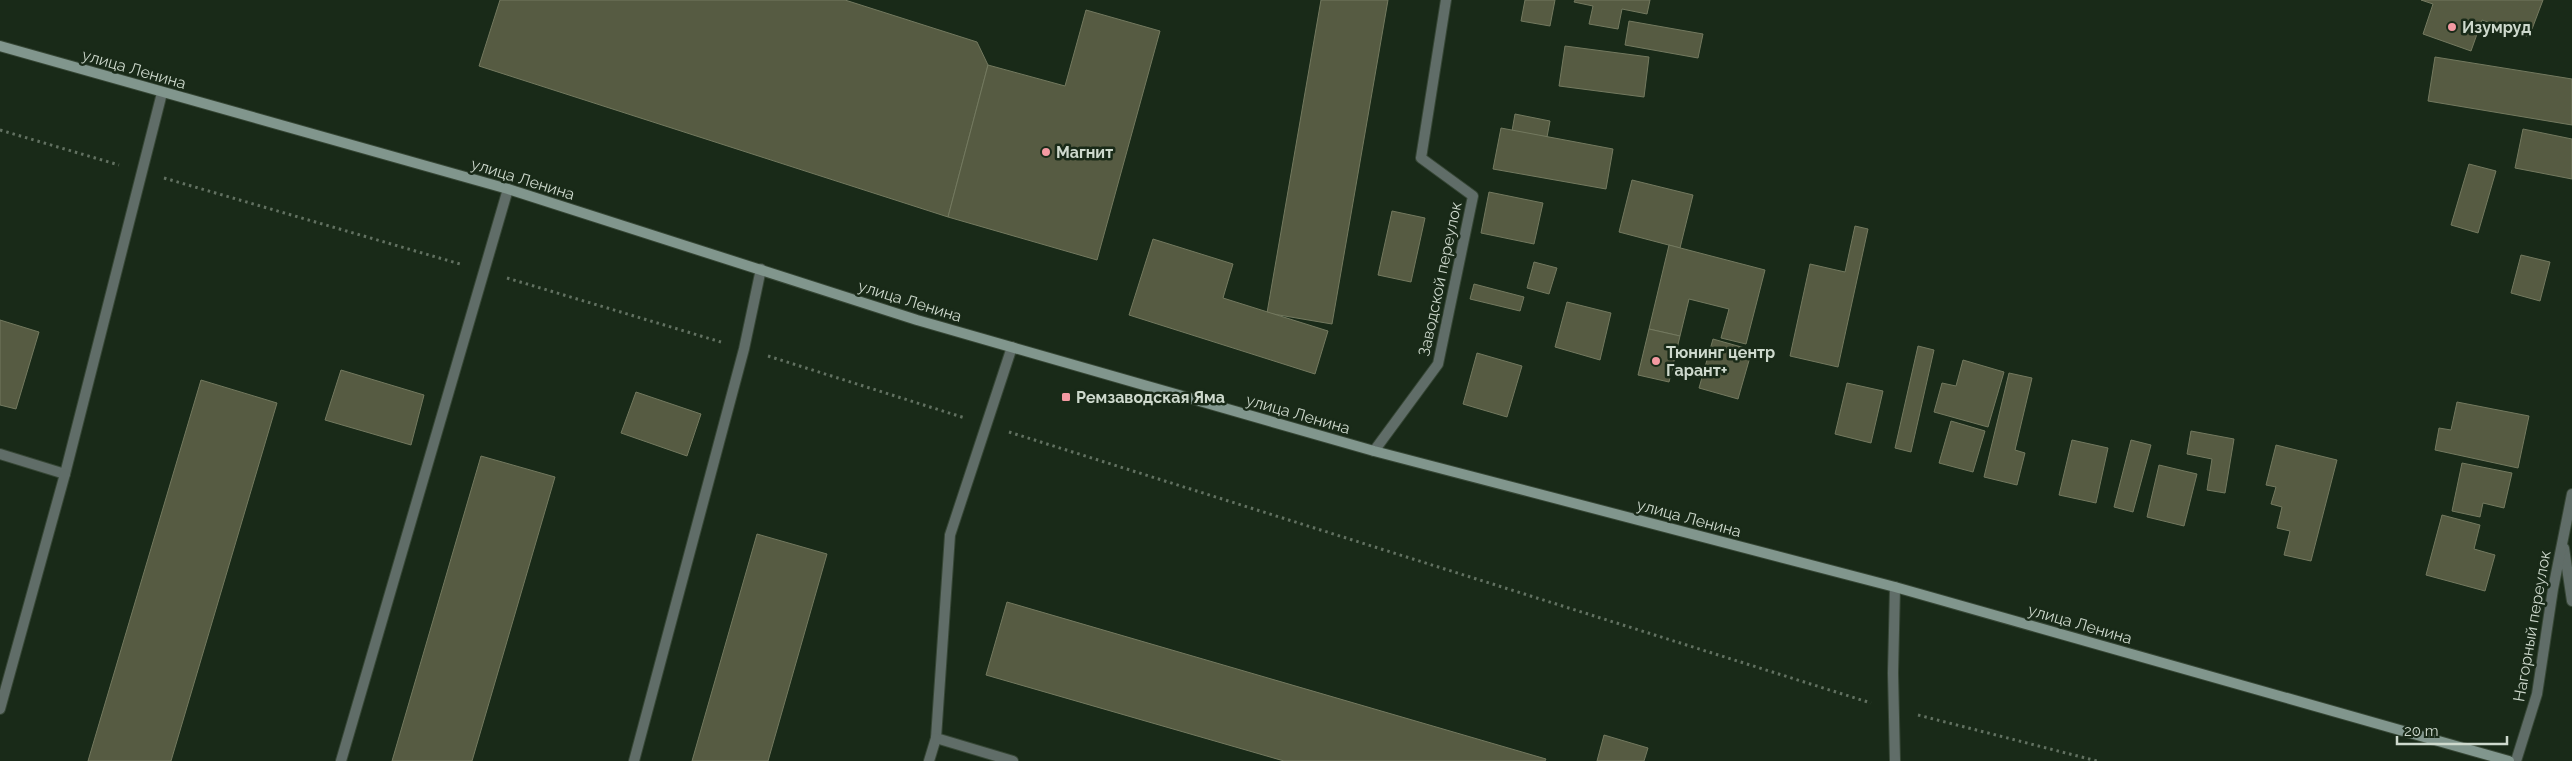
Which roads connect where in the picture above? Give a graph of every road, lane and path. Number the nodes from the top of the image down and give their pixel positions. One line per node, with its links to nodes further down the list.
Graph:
1 (1446, 0): 12 (street, Заводской переулок)
2 (0, 46): 3 (street, улица Ленина)
3 (162, 92): 5 (street); 6 (street, улица Ленина)
4 (0, 130): 5 (path)
5 (144, 172): 8 (path); 14 (street)
6 (508, 189): 7 (street, улица Ленина); 8 (street)
7 (761, 269): 9 (street, улица Ленина); 10 (street)
8 (484, 271): 10 (path); 22 (street)
9 (1012, 347): 11 (street); 12 (street, улица Ленина)
10 (744, 349): 11 (path); 23 (street)
11 (984, 425): 20 (path); 21 (street)
12 (1374, 451): 17 (street, улица Ленина)
13 (0, 454): 14 (street)
14 (64, 474): 19 (street)
15 (2572, 494): 16 (street, Нагорный переулок)
16 (2563, 540): 18 (street); 29 (street, Нагорный переулок)
17 (1895, 587): 20 (street); 28 (street, улица Ленина)
18 (2572, 601)
19 (0, 709)
20 (1894, 709): 26 (street); 27 (path)
21 (936, 738): 24 (street); 25 (street)
22 (341, 761)
23 (634, 761)
24 (929, 761)
25 (1013, 761)
26 (1895, 761)
27 (2097, 761)
28 (2509, 761)
29 (2516, 761)

